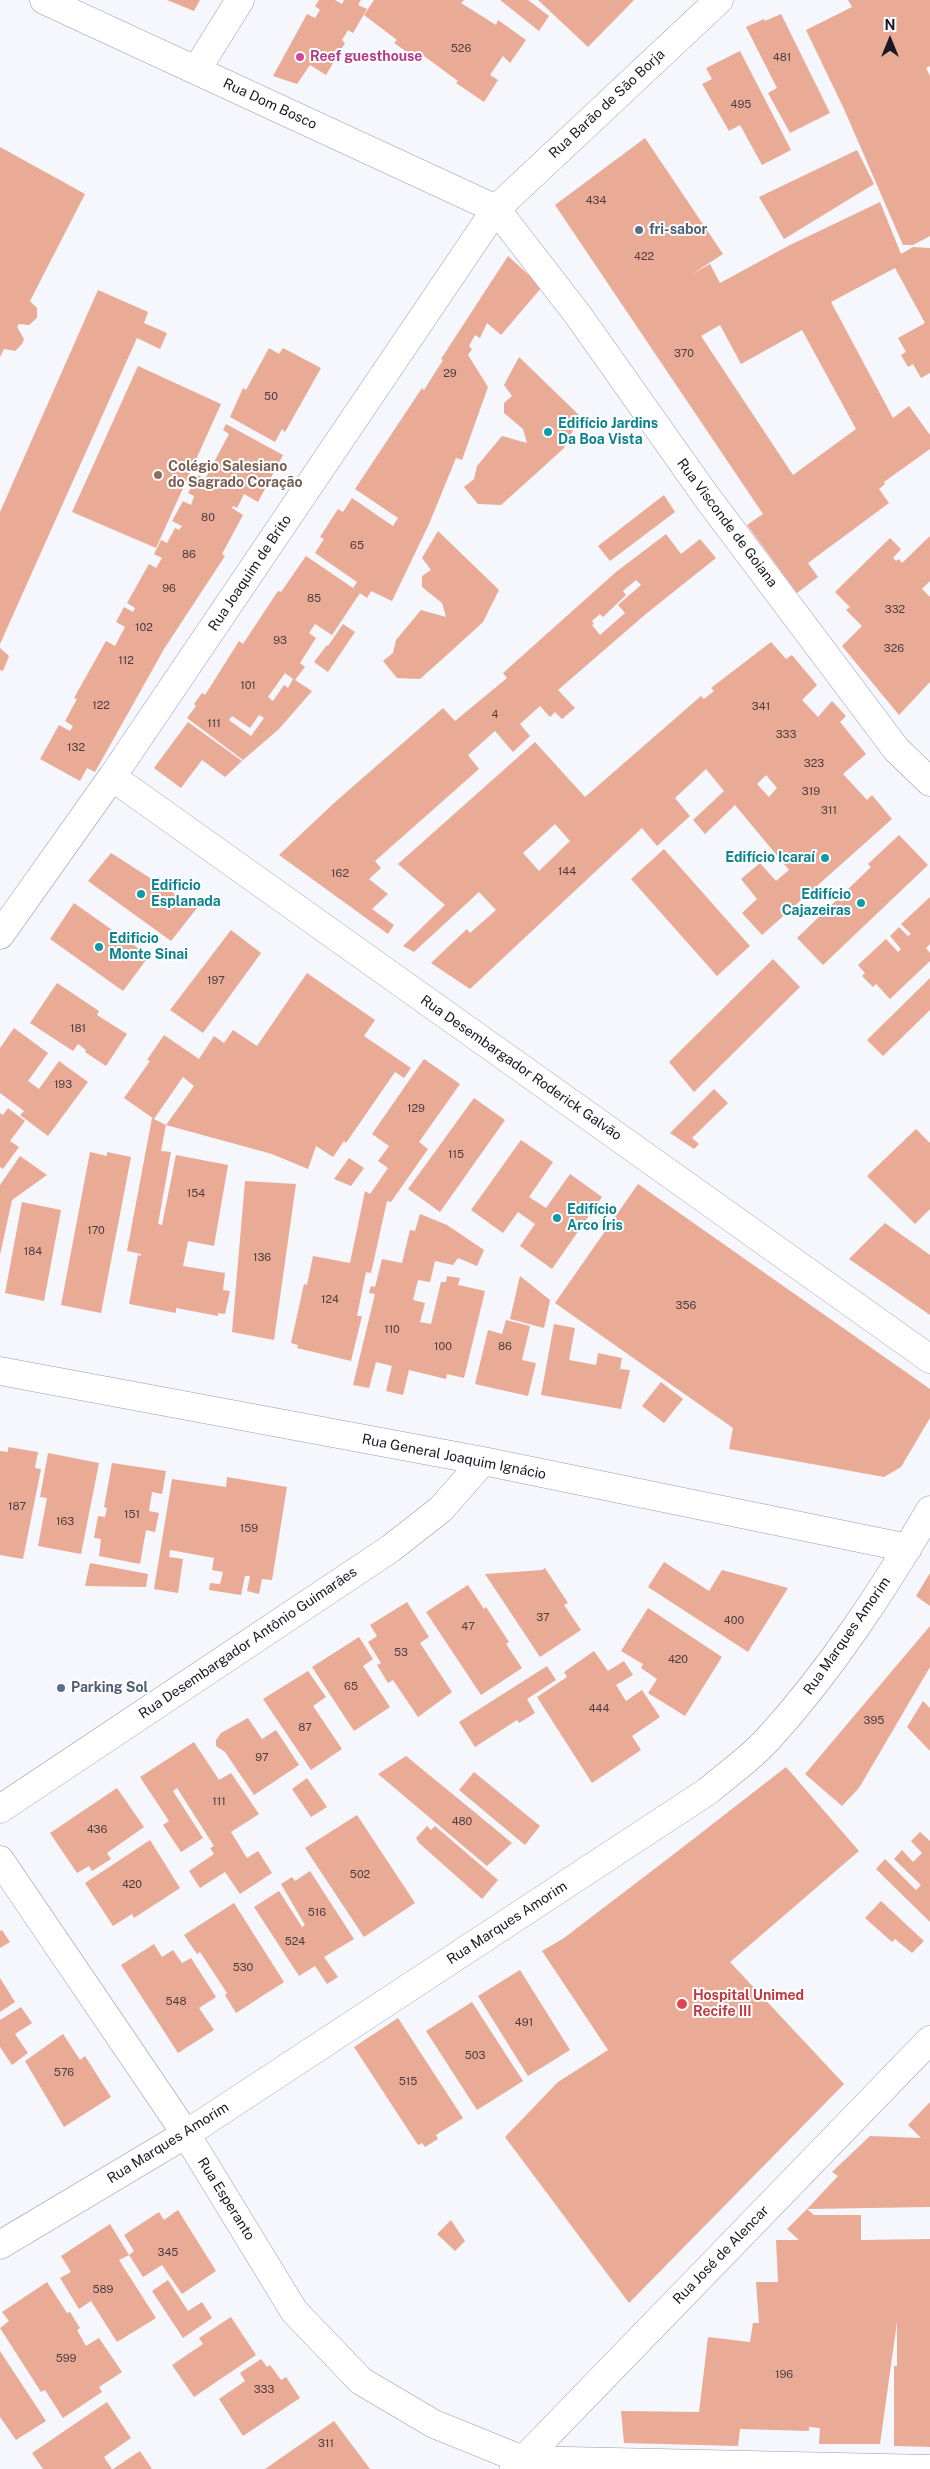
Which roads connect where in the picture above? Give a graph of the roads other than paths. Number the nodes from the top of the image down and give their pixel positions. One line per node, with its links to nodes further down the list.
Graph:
1 (44, 0): 4 (street, Rua Dom Bosco)
2 (240, 0): 4 (street)
3 (719, 0): 5 (street, Rua Barão de São Borja)
4 (197, 70): 5 (street, Rua Dom Bosco)
5 (496, 209): 6 (street, Rua Joaquim de Brito); 7 (street, Rua Visconde de Goiana)
6 (112, 776): 8 (street, Rua Joaquim de Brito); 9 (street, Rua Desembargador Roderick Galvão)
7 (930, 782)
8 (0, 935)
9 (930, 1360)
10 (0, 1371): 11 (street, Rua General Joaquim Ignácio)
11 (483, 1462): 13 (street, Rua General Joaquim Ignácio); 14 (street, Rua Desembargador Antônio Guimarães)
12 (930, 1510): 13 (street, Rua Marques Amorim)
13 (908, 1548): 17 (street, Rua Marques Amorim)
14 (0, 1809)
15 (0, 1860): 17 (street, Rua Esperanto)
16 (930, 2040): 19 (street, Rua José de Alencar)
17 (186, 2134): 18 (street, Rua Marques Amorim); 19 (street, Rua Esperanto)
18 (0, 2245)
19 (517, 2465): 20 (street)
20 (930, 2469)

